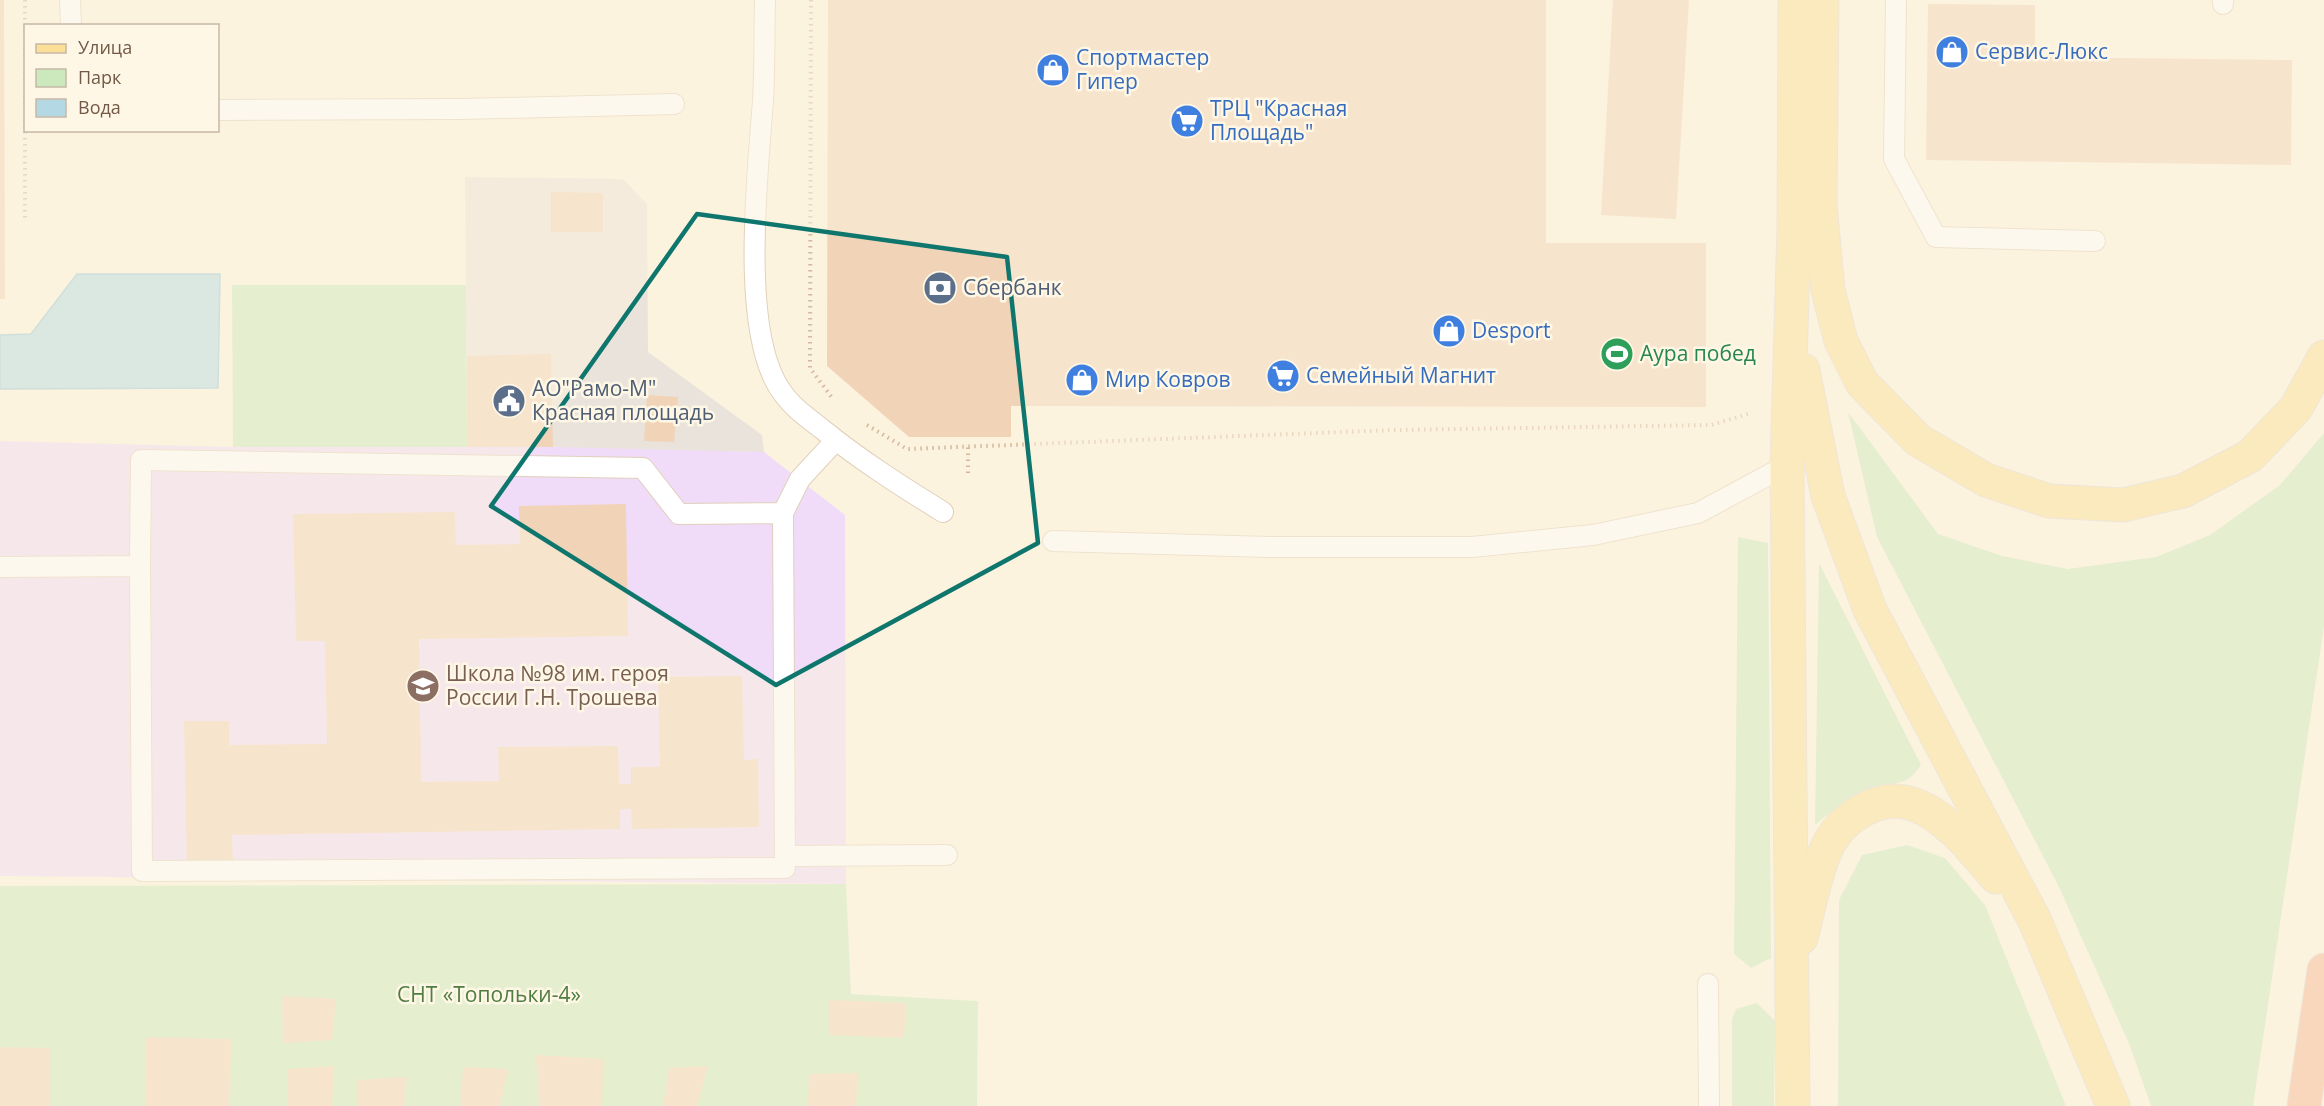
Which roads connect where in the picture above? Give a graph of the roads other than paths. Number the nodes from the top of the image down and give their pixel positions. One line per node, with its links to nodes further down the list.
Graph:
1 (70, 0): 6 (lane)
2 (765, 0): 12 (lane)
3 (1795, 0): 9 (main road)
4 (1822, 0): 11 (main road)
5 (1896, 0): 10 (lane)
6 (71, 24)
7 (674, 104): 8 (lane)
8 (219, 110)
9 (1794, 228): 13 (main road); 21 (main road)
10 (2095, 241)
11 (2324, 357)
12 (836, 440): 14 (lane); 15 (lane)
13 (1787, 465): 16 (lane); 23 (main road)
14 (942, 512)
15 (783, 513): 17 (lane); 20 (lane)
16 (1053, 541)
17 (140, 566): 18 (lane); 20 (lane)
18 (0, 567)
19 (947, 855): 20 (lane)
20 (785, 856)
21 (2034, 921): 23 (main road); 27 (main road)
22 (2324, 970): 28 (highway)
23 (1790, 977): 26 (main road)
24 (1708, 984): 25 (lane)
25 (1709, 1106)
26 (1793, 1106)
27 (2113, 1106)
28 (2304, 1106)

